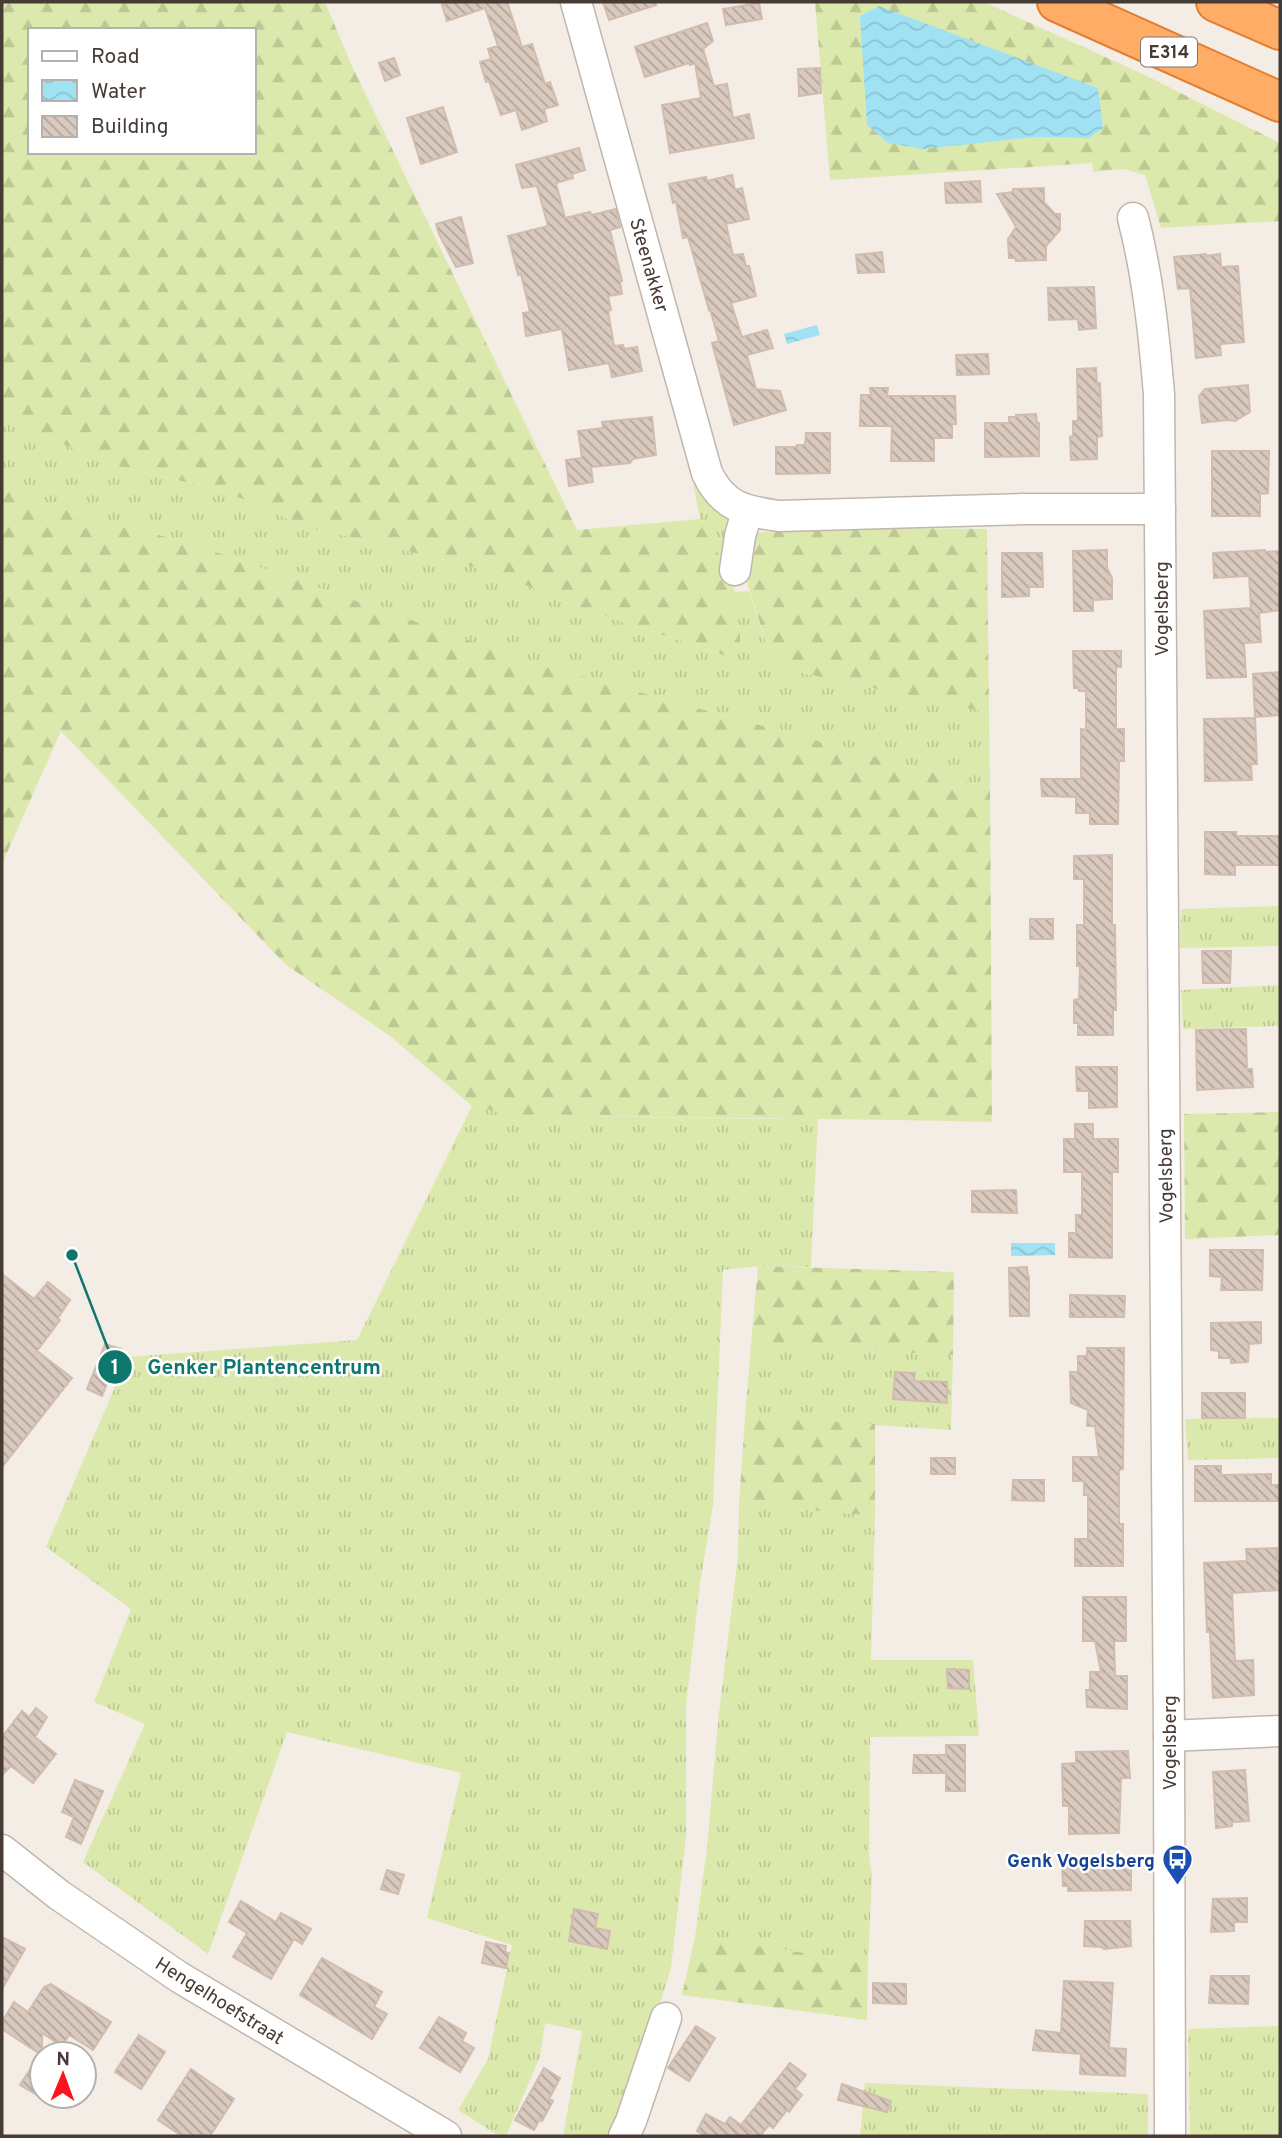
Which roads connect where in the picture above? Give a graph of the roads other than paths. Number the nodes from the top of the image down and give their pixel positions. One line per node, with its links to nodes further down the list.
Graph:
1 (576, 2): 8 (street, Steenakker)
2 (1057, 2): 5 (highway, E314)
3 (1216, 2): 4 (highway)
4 (1280, 30)
5 (1280, 102)
6 (1133, 218): 7 (street, Vogelsberg)
7 (1160, 509): 8 (street, Steenakker); 11 (street, Vogelsberg)
8 (747, 512): 9 (street)
9 (735, 570)
10 (1280, 1731): 11 (street)
11 (1169, 1736): 16 (street, Vogelsberg)
12 (2, 1850): 14 (street, Hengelhoefstraat)
13 (666, 2018): 15 (street)
14 (446, 2136)
15 (624, 2136)
16 (1170, 2136)

